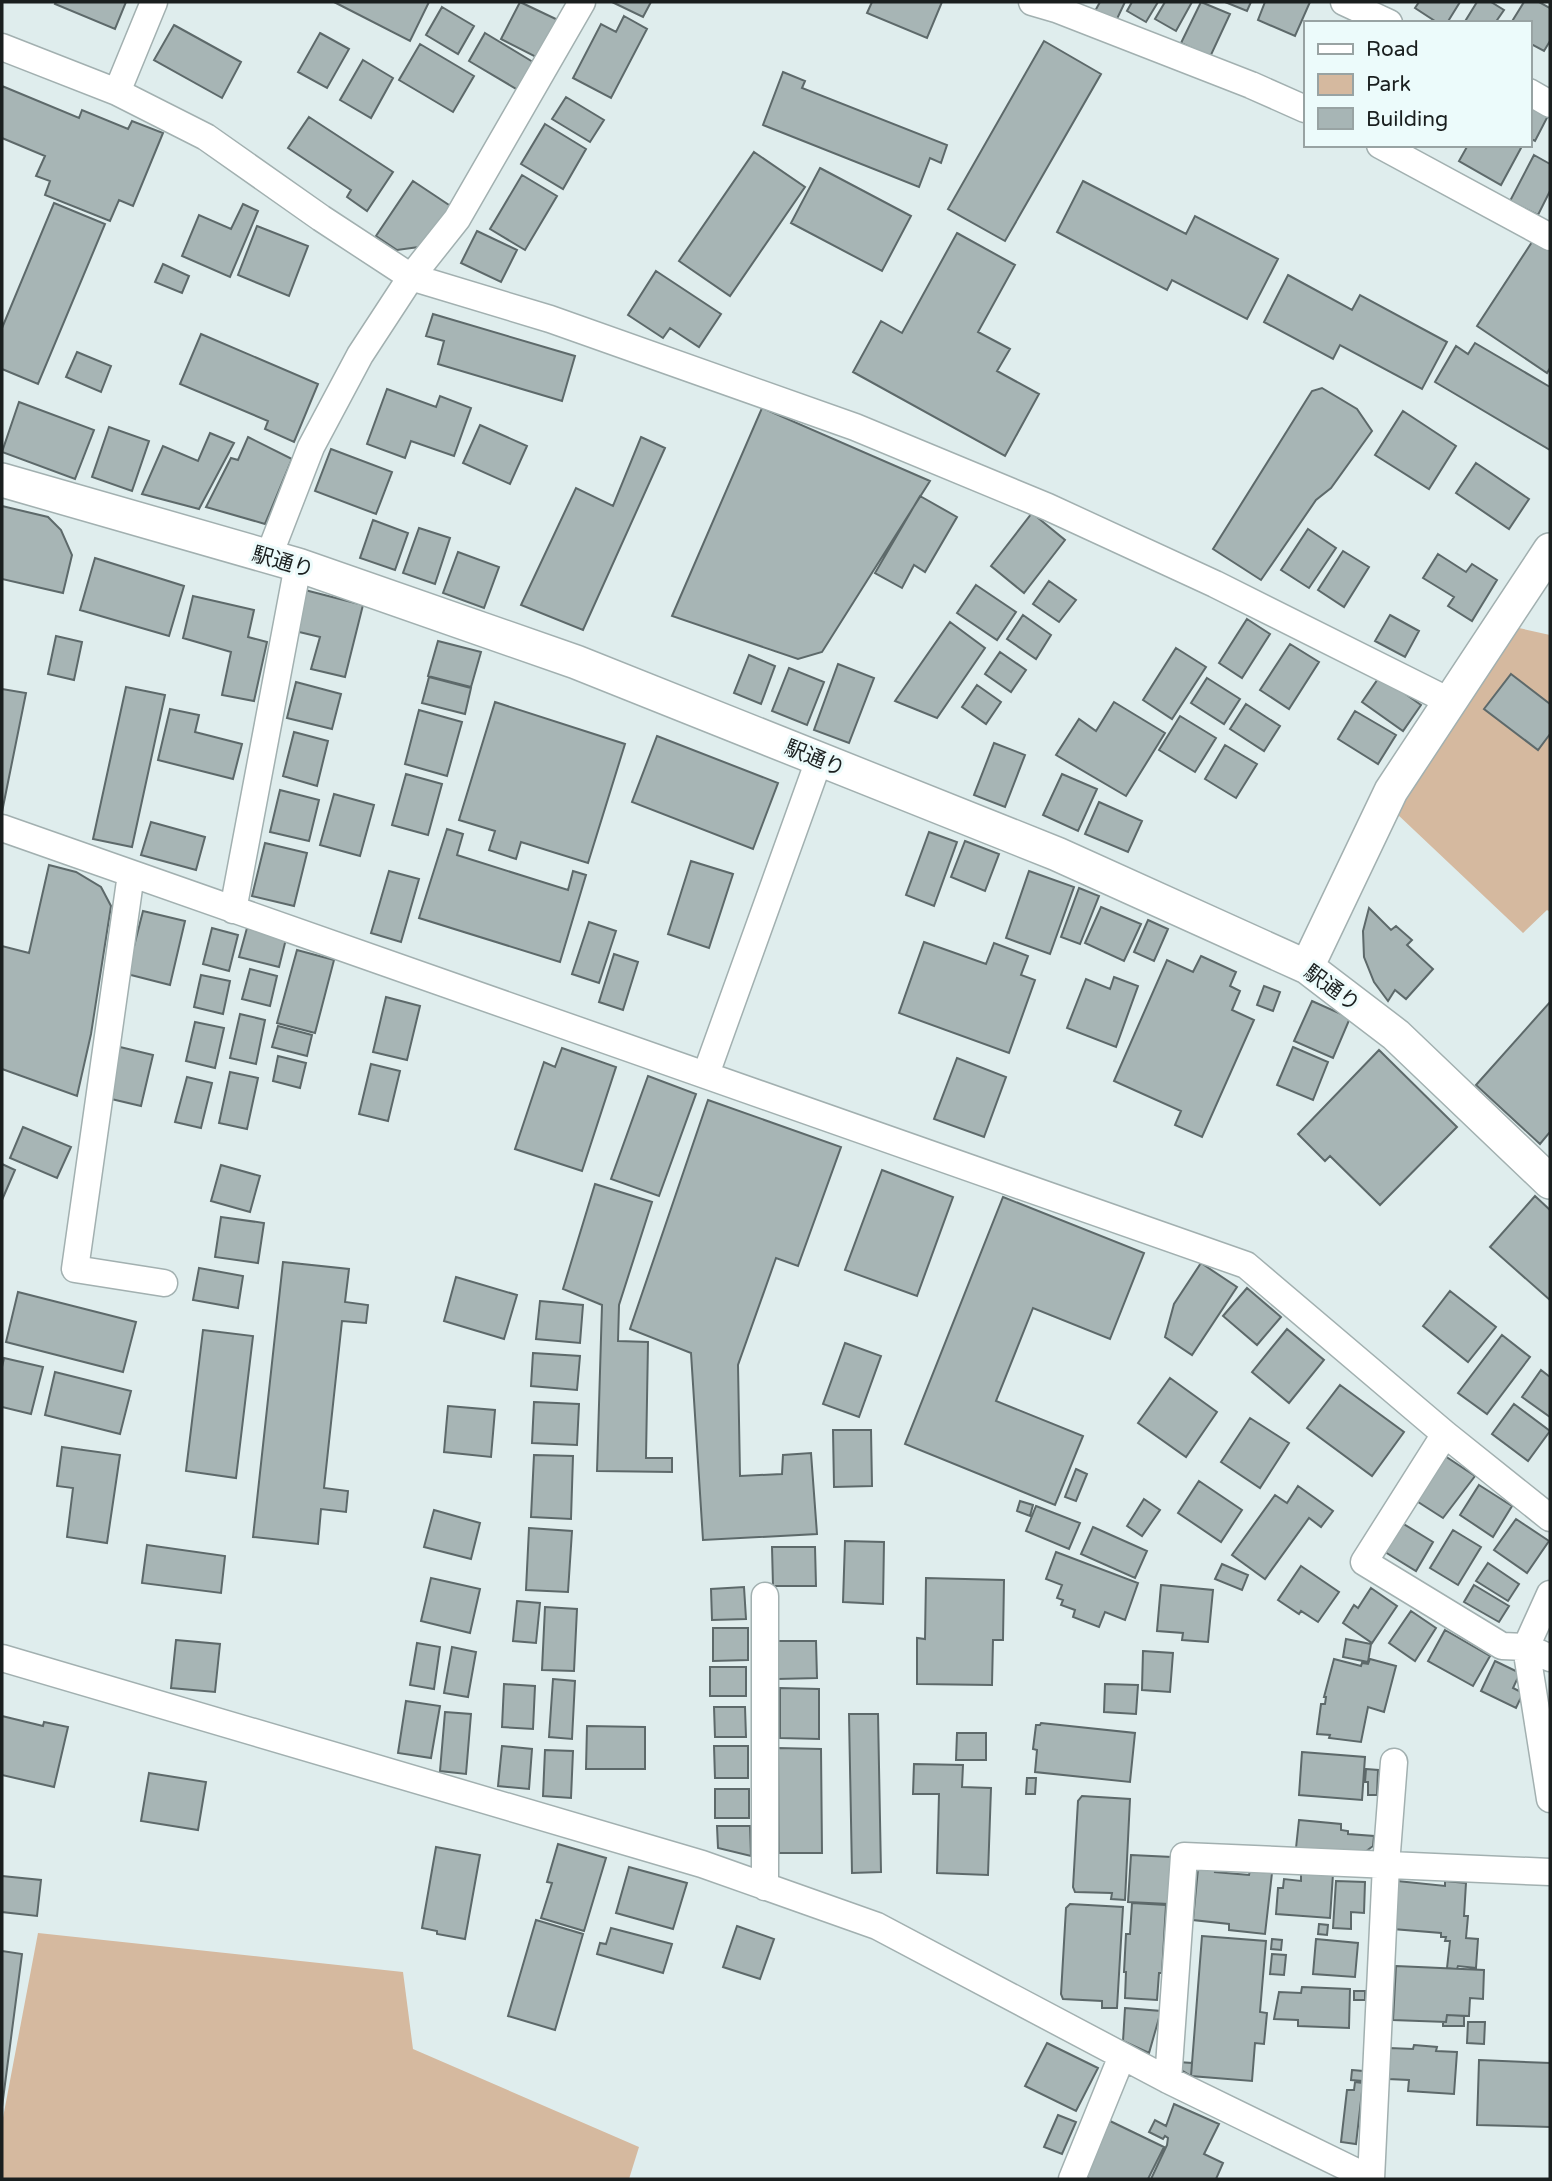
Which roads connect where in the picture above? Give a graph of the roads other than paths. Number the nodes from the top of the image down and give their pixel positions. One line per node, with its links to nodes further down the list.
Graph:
1 (154, 2): 7 (street)
2 (582, 2): 13 (street)
3 (1343, 2): 5 (street)
4 (1049, 4): 10 (street)
5 (1385, 21)
6 (2, 47): 7 (street)
7 (117, 92): 13 (street)
8 (1531, 93): 9 (street)
9 (1550, 104)
10 (1304, 109)
11 (1384, 147): 12 (street)
12 (1550, 237)
13 (411, 277): 16 (street); 17 (street)
14 (2, 480): 16 (street, 駅通り)
15 (1550, 550): 17 (street)
16 (283, 561): 18 (street, 駅通り); 21 (street)
17 (1451, 702): 22 (street)
18 (819, 760): 22 (street, 駅通り); 23 (street)
19 (2, 828): 20 (street)
20 (131, 874): 21 (street); 25 (street)
21 (233, 910): 23 (street)
22 (1307, 967): 24 (street, 駅通り)
23 (706, 1074): 26 (street)
24 (1550, 1182)
25 (164, 1283)
26 (1445, 1434): 27 (street); 30 (street)
27 (1550, 1518)
28 (1550, 1594): 30 (street)
29 (765, 1596): 37 (street)
30 (1526, 1647): 32 (street); 34 (street)
31 (2, 1658): 37 (street)
32 (1550, 1658)
33 (1394, 1762): 35 (street)
34 (1550, 1799)
35 (1386, 1865): 36 (street); 39 (street); 39 (street)
36 (1550, 1872)
37 (765, 1886): 38 (street)
38 (1122, 2056): 39 (street); 40 (street)
39 (1167, 2080)
40 (1072, 2179)

